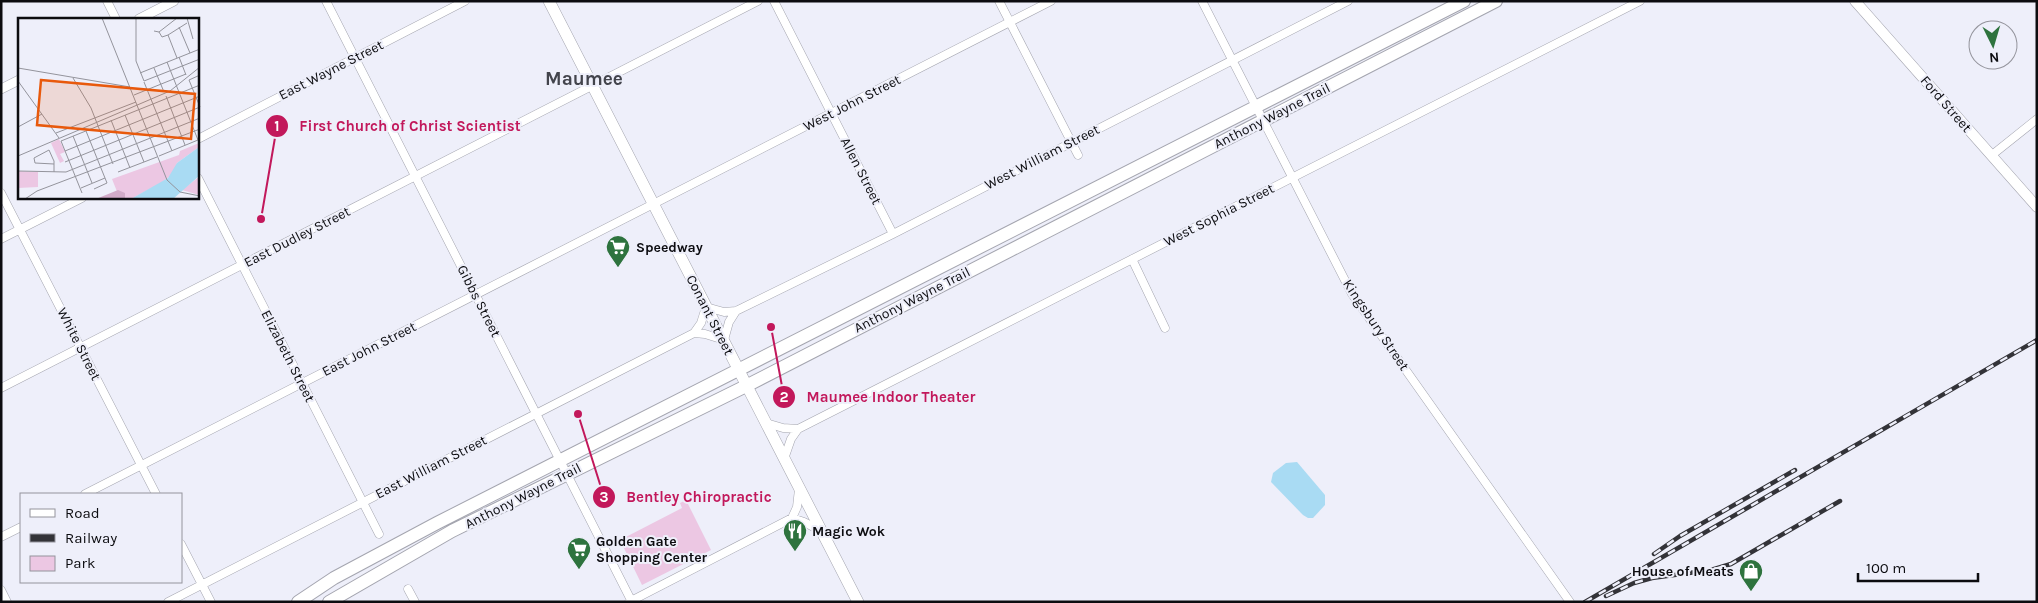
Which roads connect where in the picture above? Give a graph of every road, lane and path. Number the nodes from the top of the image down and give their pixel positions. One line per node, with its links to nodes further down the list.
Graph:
1 (107, 1): 16 (street)
2 (174, 1): 17 (street)
3 (326, 1): 19 (street, Gibbs Street)
4 (465, 1): 19 (street, East Wayne Street)
5 (549, 1): 22 (main road, Conant Street)
6 (758, 1): 22 (street, East Dudley Street)
7 (774, 1): 25 (street, Allen Street)
8 (999, 1): 18 (street)
9 (1051, 1): 18 (street, West John Street)
10 (1202, 1): 20 (street, Kingsbury Street)
11 (1348, 1): 20 (street, West William Street)
12 (1464, 1): 24 (highway, Anthony Wayne Trail)
13 (1496, 1): 26 (highway, Anthony Wayne Trail)
14 (1640, 1): 33 (street, West Sophia Street)
15 (1855, 1): 31 (main road, Ford Street)
16 (116, 18)
17 (142, 18)
18 (1010, 22): 25 (street, West John Street); 29 (street)
19 (355, 58): 28 (street, East Wayne Street); 32 (street, Gibbs Street)
20 (1232, 60): 24 (street, Kingsbury Street); 29 (street, West William Street)
21 (18, 80): 23 (street)
22 (593, 85): 32 (street, East Dudley Street); 37 (main road, Conant Street)
23 (1, 89)
24 (1257, 107): 26 (street, Kingsbury Street); 51 (highway, Anthony Wayne Trail)
25 (832, 114): 37 (street, West John Street); 40 (street, Allen Street)
26 (1264, 120): 33 (street, Kingsbury Street); 53 (highway, Anthony Wayne Trail)
27 (2037, 120): 31 (street)
28 (199, 138)
29 (1071, 142): 30 (street); 40 (street, West William Street)
30 (1078, 155)
31 (1992, 155): 38 (main road, Ford Street)
32 (415, 176): 43 (street, East Dudley Street); 44 (street, Gibbs Street)
33 (1294, 177): 42 (street, West Sophia Street); 83 (street, Kingsbury Street)
34 (199, 180): 43 (street, Elizabeth Street)
35 (1, 193): 39 (street, White Street)
36 (80, 199): 39 (street)
37 (654, 204): 44 (street, East John Street); 45 (main road, Conant Street)
38 (2037, 207)
39 (20, 229): 41 (street); 50 (street, White Street)
40 (893, 234): 46 (street, West William Street)
41 (1, 238)
42 (1132, 259): 47 (street); 57 (street, West Sophia Street)
43 (242, 265): 50 (street, East Dudley Street); 52 (street, Elizabeth Street)
44 (476, 294): 52 (street, East John Street); 55 (street, Gibbs Street)
45 (706, 307): 46 (street); 48 (street); 49 (main road, Conant Street)
46 (736, 311): 49 (street)
47 (1165, 328)
48 (694, 333): 49 (street); 55 (street, East William Street)
49 (724, 340): 51 (main road, Conant Street)
50 (81, 347): 54 (street, East Dudley Street); 60 (street, White Street)
51 (739, 371): 53 (main road, Conant Street); 59 (highway, Anthony Wayne Trail)
52 (303, 383): 60 (street, East John Street); 65 (street, Elizabeth Street)
53 (746, 386): 56 (main road, Conant Street); 61 (highway, Anthony Wayne Trail)
54 (1, 388)
55 (537, 413): 59 (street, Gibbs Street); 65 (street, East William Street)
56 (766, 423): 57 (street); 58 (main road, Conant Street)
57 (798, 429): 58 (street)
58 (784, 459): 62 (main road, Conant Street)
59 (560, 460): 61 (street, Gibbs Street); 79 (highway, Anthony Wayne Trail)
60 (141, 466): 63 (street, East John Street); 64 (street, White Street)
61 (567, 474): 75 (street, Gibbs Street); 80 (highway, Anthony Wayne Trail)
62 (799, 488): 66 (street); 68 (main road, Conant Street)
63 (87, 493)
64 (155, 493)
65 (364, 502): 69 (street, Elizabeth Street); 72 (street, East William Street)
66 (792, 518): 68 (street); 75 (street)
67 (20, 528): 70 (street)
68 (821, 531): 82 (main road, Conant Street)
69 (379, 534)
70 (1, 537)
71 (182, 546): 72 (street)
72 (202, 584): 77 (street, East William Street); 78 (street)
73 (408, 589): 81 (street)
74 (1, 590): 76 (street)
75 (631, 601)
76 (8, 602)
77 (168, 602)
78 (211, 602)
79 (298, 602)
80 (329, 602)
81 (415, 602)
82 (858, 602)
83 (1570, 602)

